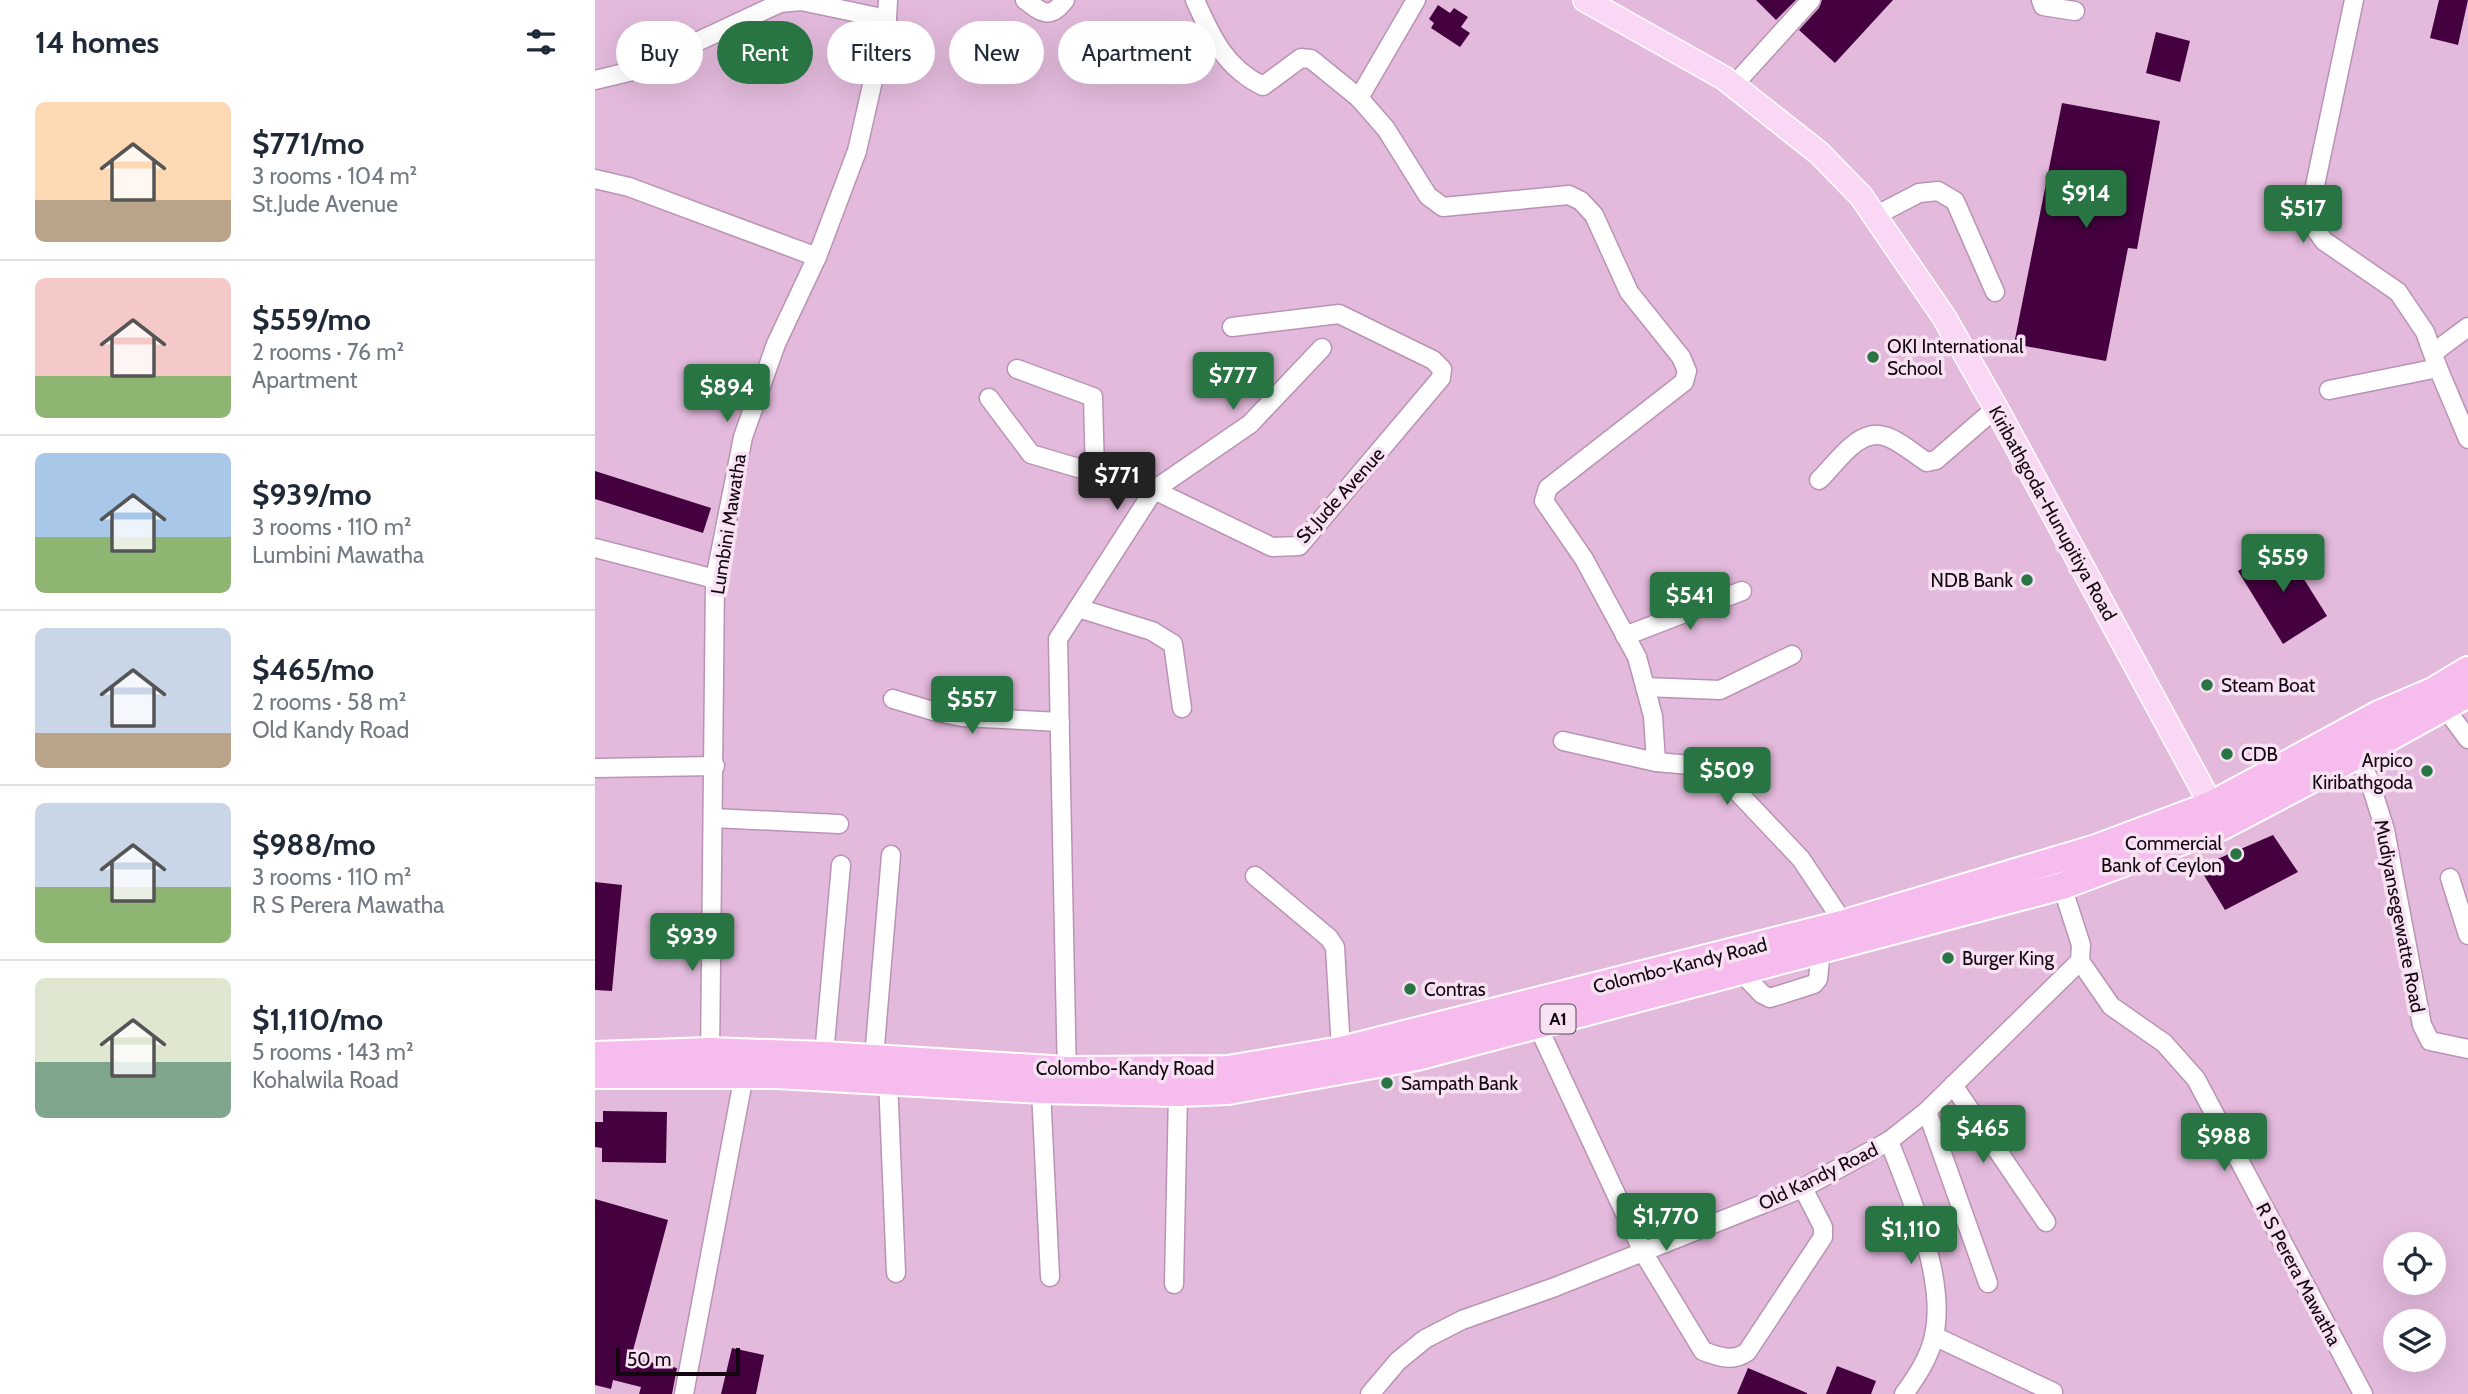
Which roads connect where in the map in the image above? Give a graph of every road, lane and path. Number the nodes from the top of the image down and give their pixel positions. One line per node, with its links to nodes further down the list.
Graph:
1 (888, 0): 11 (street, Lumbini Mawatha)
2 (1025, 0): 3 (street)
3 (1065, 0)
4 (1195, 0): 14 (street)
5 (1416, 0): 14 (street)
6 (1585, 0): 13 (main road, Kiribathgoda-Hunupitiya Road)
7 (1811, 0): 13 (street)
8 (2041, 0): 10 (street)
9 (2354, 0): 22 (street)
10 (2075, 11)
11 (887, 19): 12 (street); 17 (street, Lumbini Mawatha)
12 (595, 80)
13 (1733, 86): 16 (main road, Kiribathgoda-Hunupitiya Road)
14 (1359, 98): 35 (street)
15 (595, 179): 17 (street)
16 (1875, 216): 18 (street); 26 (main road, Kiribathgoda-Hunupitiya Road)
17 (817, 257): 32 (street, Lumbini Mawatha)
18 (1995, 292)
19 (1231, 327): 30 (street, St.Jude Avenue)
20 (2468, 327): 22 (street)
21 (1322, 348): 30 (street)
22 (2435, 361): 24 (street); 27 (street)
23 (1017, 369): 28 (street)
24 (2329, 390)
25 (989, 398): 28 (street)
26 (1996, 408): 29 (street); 50 (main road, Kiribathgoda-Hunupitiya Road)
27 (2468, 439)
28 (1095, 473): 30 (street)
29 (1819, 480)
30 (1154, 489): 34 (street)
31 (595, 548): 32 (street)
32 (715, 579): 48 (street, Lumbini Mawatha)
33 (1742, 592): 35 (street)
34 (1077, 608): 41 (street); 43 (street)
35 (1625, 636): 38 (street)
36 (1792, 655): 38 (street)
37 (2468, 670): 50 (highway, Colombo-Kandy Road / A1)
38 (1645, 687): 47 (street)
39 (2468, 694): 42 (highway, Colombo-Kandy Road / A1)
40 (893, 699): 43 (street)
41 (1182, 708)
42 (2445, 708): 44 (street); 46 (highway, Colombo-Kandy Road / A1)
43 (1060, 722): 70 (street)
44 (2468, 739)
45 (1563, 741): 47 (street)
46 (2356, 756): 50 (highway, Colombo-Kandy Road / A1); 62 (street, Mudiyansegewatte Road)
47 (1656, 762): 58 (street)
48 (715, 766): 49 (street); 51 (street, Lumbini Mawatha)
49 (595, 768)
50 (2217, 816): 57 (highway, Colombo-Kandy Road / A1); 58 (highway, Colombo-Kandy Road / A1)
51 (713, 818): 52 (street); 66 (street, Lumbini Mawatha)
52 (838, 824)
53 (891, 855): 67 (street)
54 (841, 865): 65 (street)
55 (1255, 876): 63 (street)
56 (2450, 878): 59 (street)
57 (2062, 886): 58 (highway, Colombo-Kandy Road / A1); 60 (street)
58 (1849, 932): 61 (highway, Colombo-Kandy Road / A1); 61 (highway, Colombo-Kandy Road / A1)
59 (2468, 935)
60 (2080, 961): 71 (street, Old Kandy Road); 88 (street, R S Perera Mawatha)
61 (1532, 1015): 63 (highway, Colombo-Kandy Road / A1); 73 (highway, Colombo-Kandy Road / A1); 78 (street)
62 (2468, 1048)
63 (1341, 1050): 70 (highway, Colombo-Kandy Road / A1)
64 (595, 1055): 66 (highway, Colombo-Kandy Road / A1)
65 (824, 1055): 66 (highway, Colombo-Kandy Road / A1); 67 (highway, Colombo-Kandy Road / A1)
66 (710, 1063): 68 (highway, Colombo-Kandy Road / A1); 69 (highway, Colombo-Kandy Road / A1)
67 (881, 1069): 69 (highway, Colombo-Kandy Road / A1); 70 (highway, Colombo-Kandy Road / A1); 72 (highway, Colombo-Kandy Road / A1); 79 (street)
68 (595, 1075)
69 (744, 1075): 85 (street)
70 (1067, 1080): 72 (highway, Colombo-Kandy Road / A1); 73 (highway, Colombo-Kandy Road / A1)
71 (1953, 1085): 74 (street, Old Kandy Road); 77 (street)
72 (1041, 1090): 80 (street)
73 (1178, 1093): 82 (street)
74 (1927, 1111): 75 (street, Old Kandy Road); 81 (street)
75 (1889, 1142): 76 (street, Old Kandy Road); 83 (street)
76 (1803, 1188): 78 (street, Old Kandy Road); 78 (street)
77 (2046, 1223)
78 (1643, 1252): 86 (street, Old Kandy Road)
79 (896, 1273)
80 (1050, 1277)
81 (1988, 1283)
82 (1174, 1284)
83 (1934, 1336): 84 (street); 87 (street)
84 (2053, 1392)
85 (684, 1394)
86 (1370, 1394)
87 (1904, 1394)
88 (2363, 1394)

